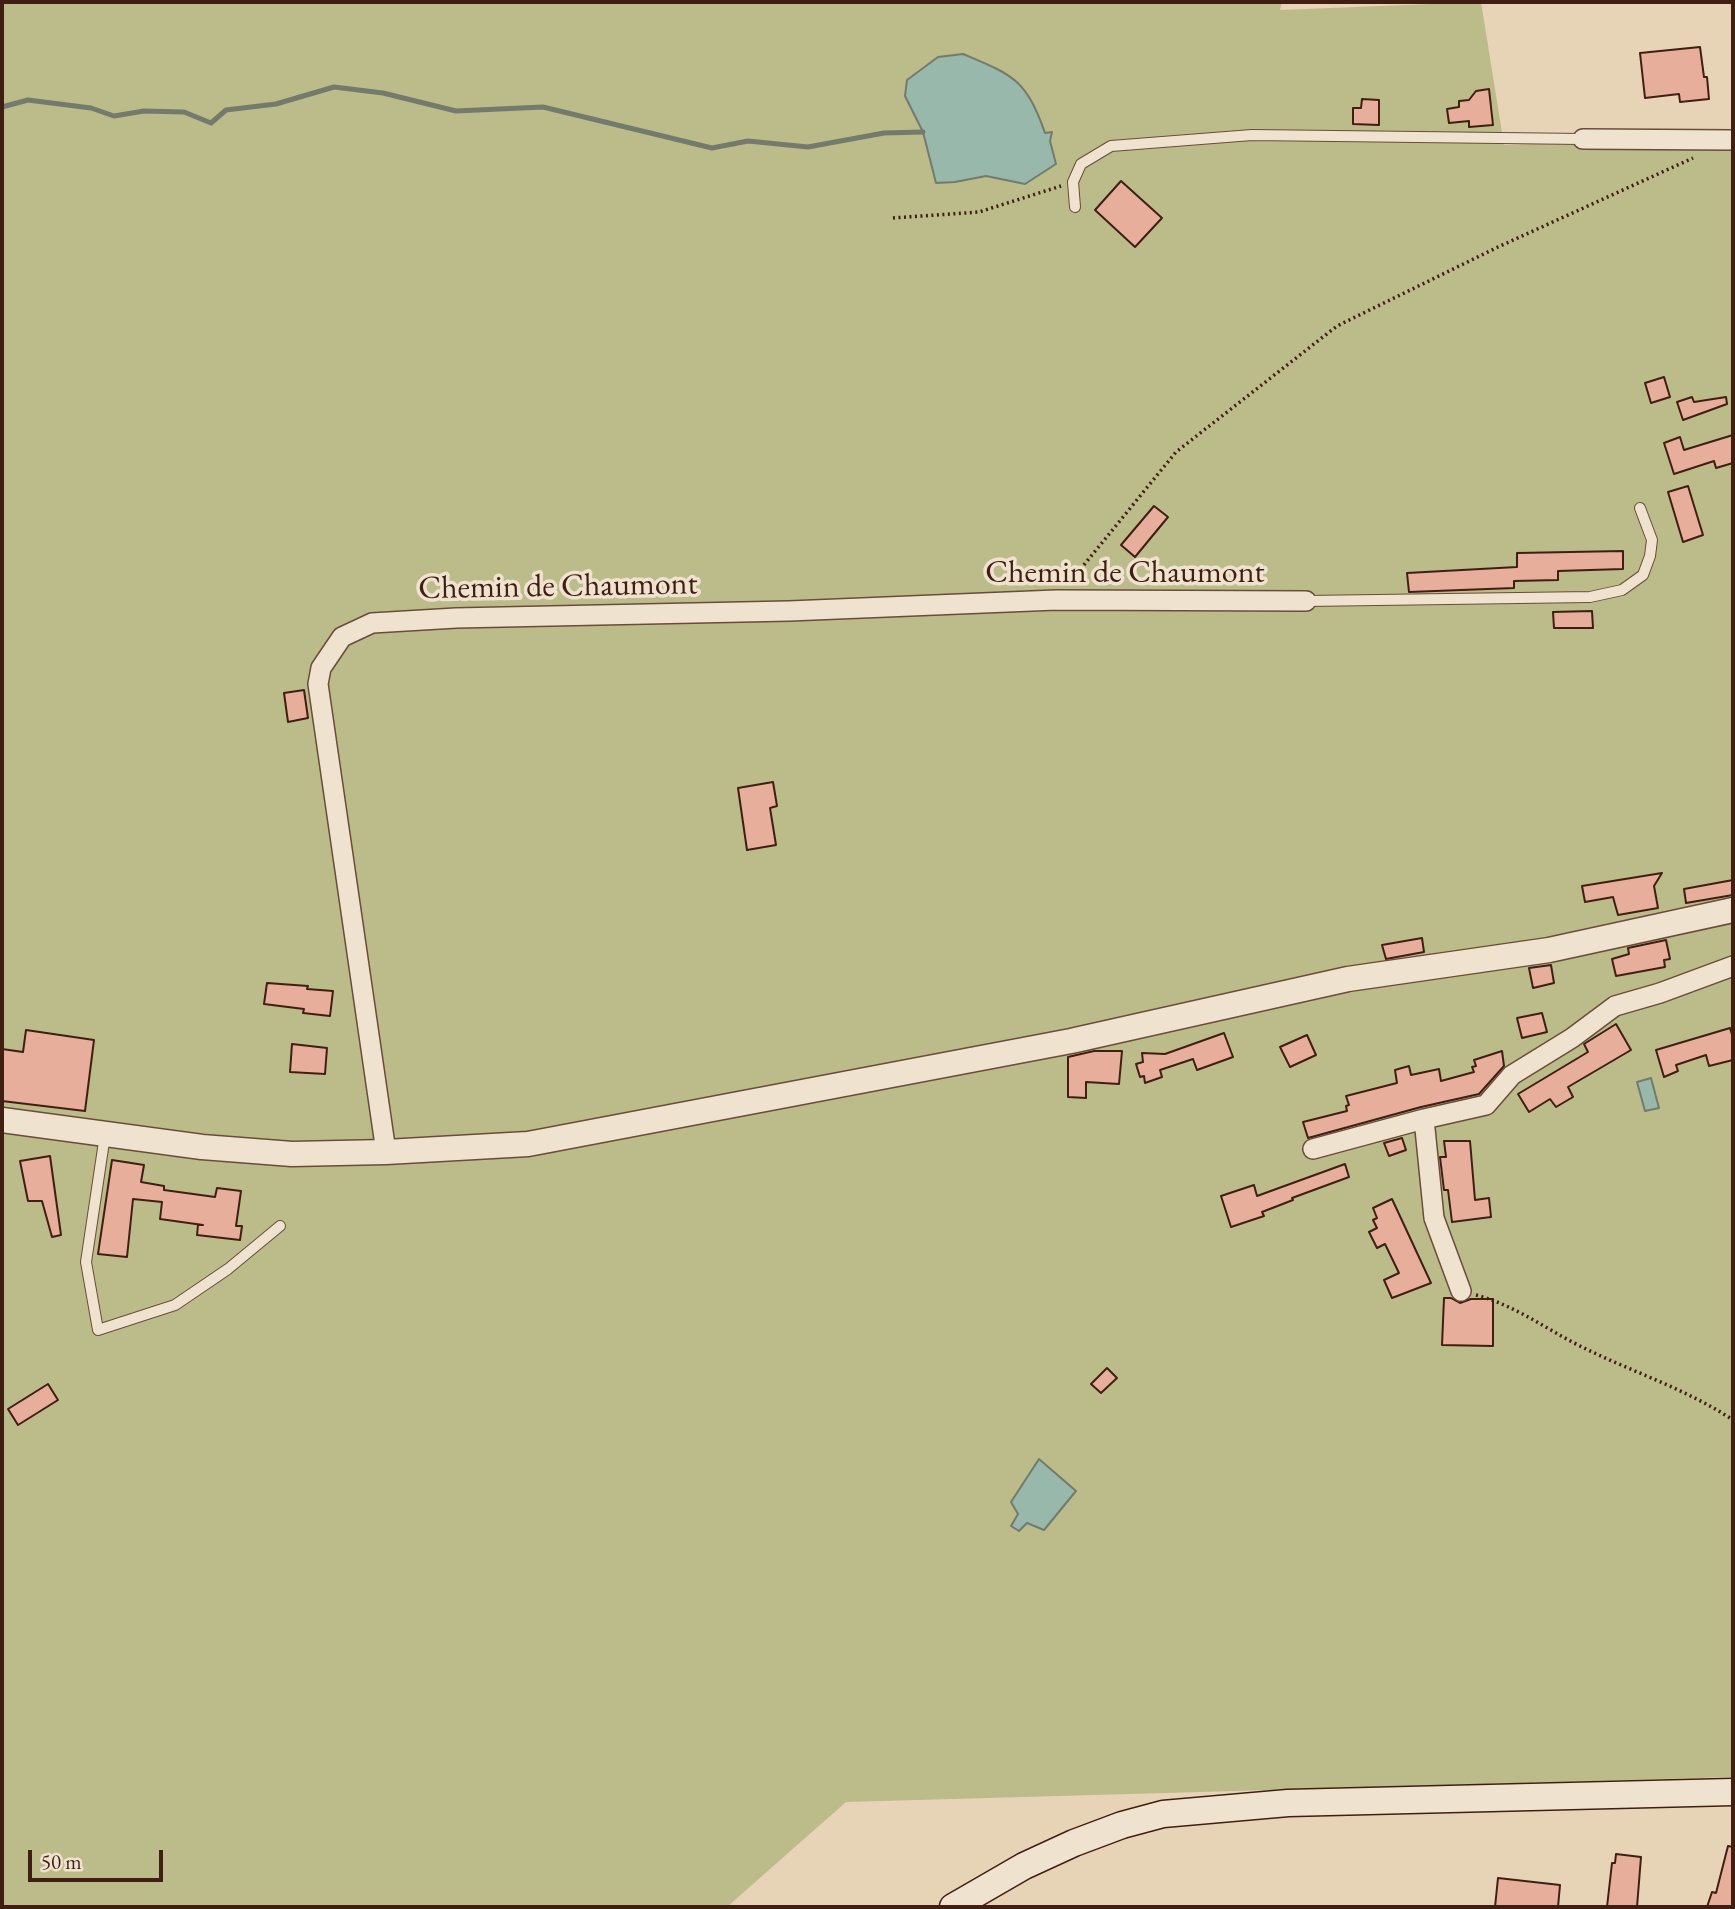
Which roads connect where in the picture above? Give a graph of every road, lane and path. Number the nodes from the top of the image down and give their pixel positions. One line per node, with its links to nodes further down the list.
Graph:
1 (1583, 139): 2 (street); 4 (lane)
2 (1733, 140)
3 (1696, 157): 8 (path)
4 (1073, 182): 5 (lane); 6 (path)
5 (1075, 207)
6 (893, 218)
7 (1640, 508): 9 (lane)
8 (1056, 600): 9 (street, Chemin de Chaumont); 16 (street, Chemin de Chaumont)
9 (1306, 601)
10 (1733, 910): 16 (street)
11 (1733, 966): 12 (street)
12 (1424, 1119): 15 (street); 18 (street)
13 (2, 1120): 14 (street)
14 (105, 1134): 16 (street); 17 (lane)
15 (1313, 1149)
16 (386, 1152)
17 (280, 1226)
18 (1461, 1291): 19 (path)
19 (1733, 1420)
20 (1733, 1792): 21 (main road)
21 (953, 1907)

